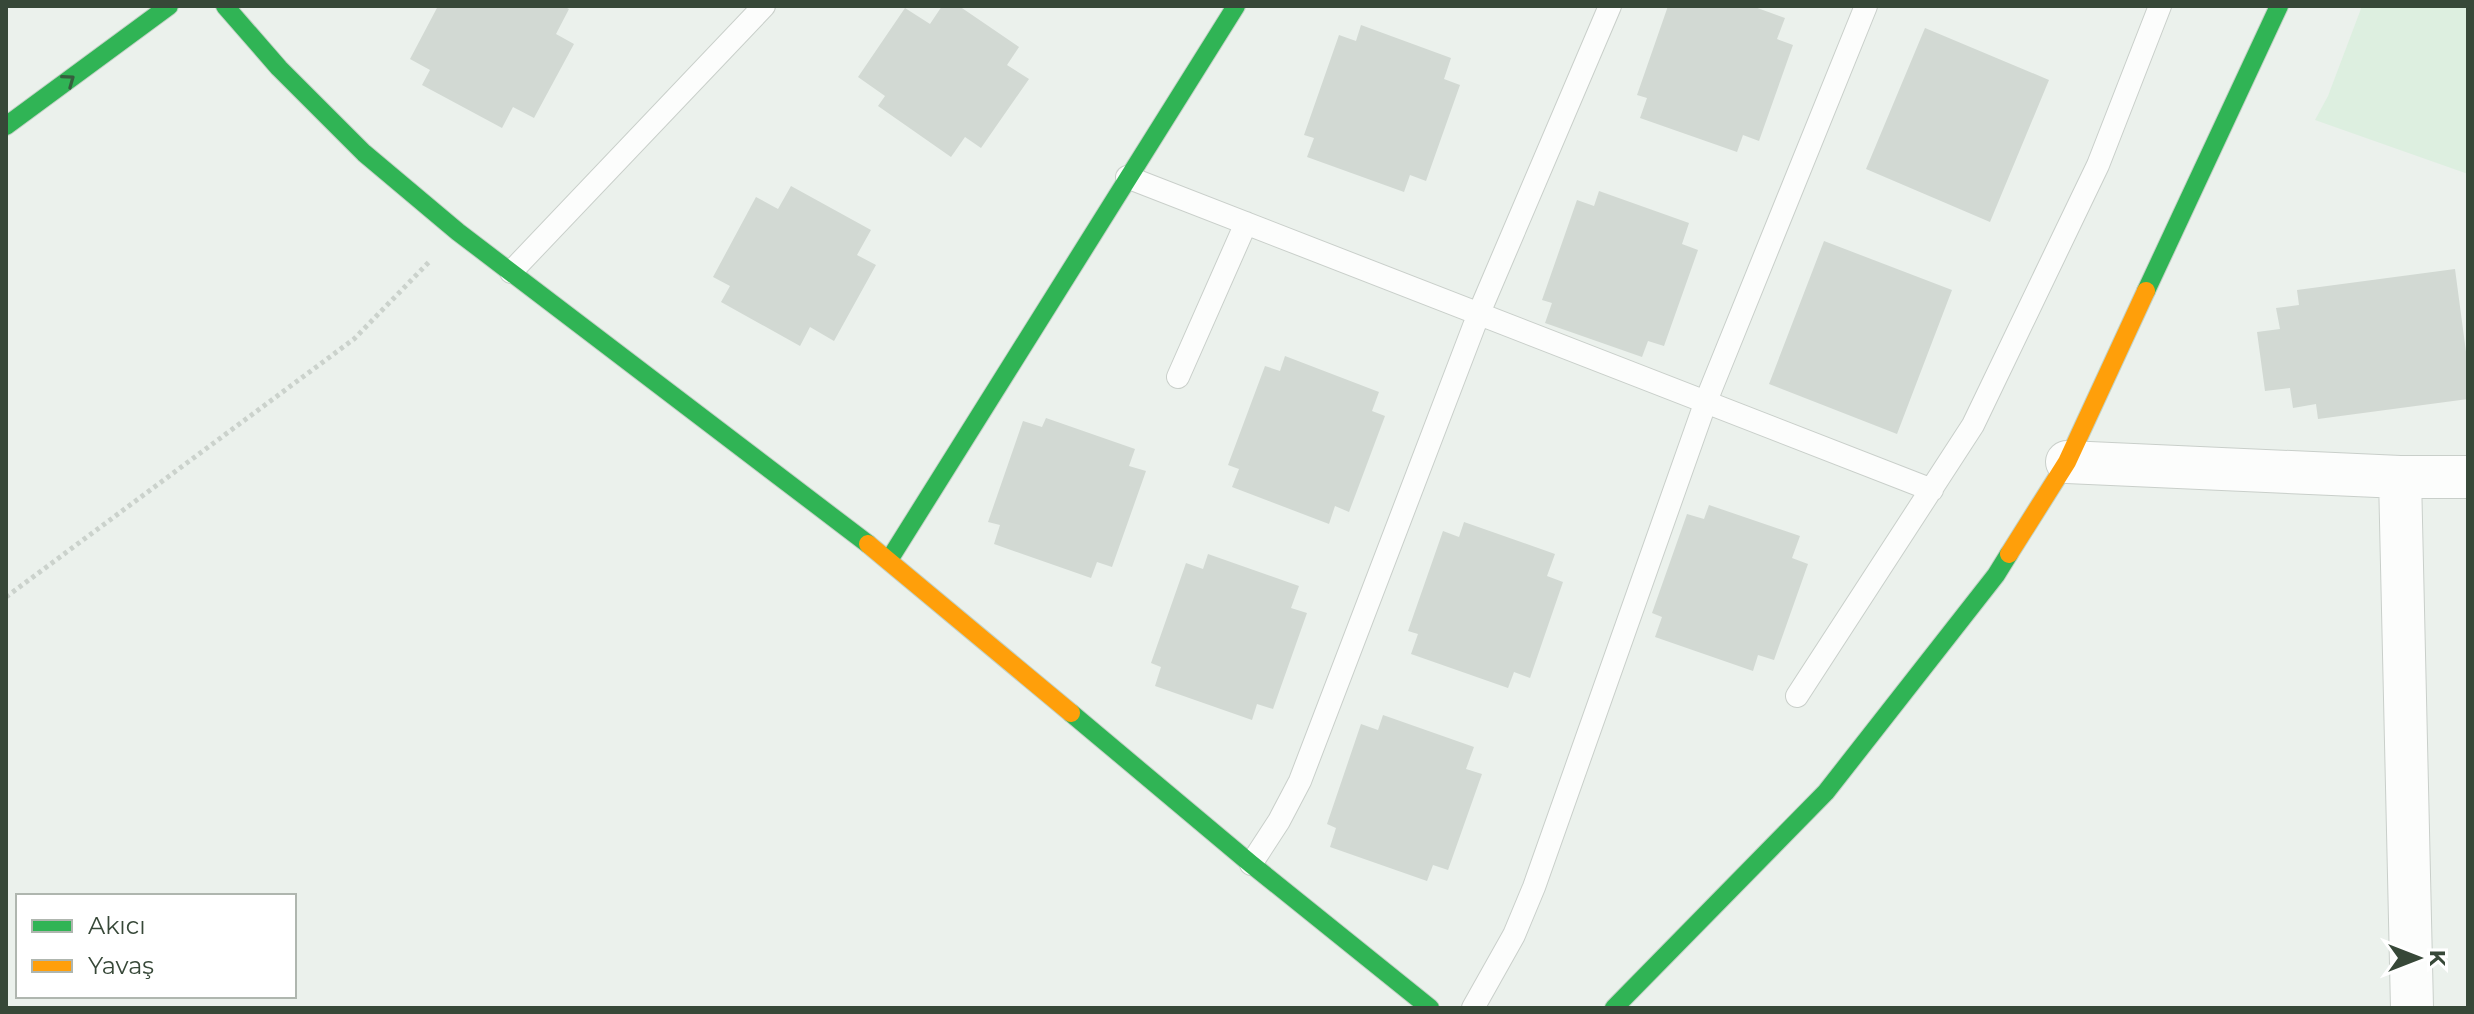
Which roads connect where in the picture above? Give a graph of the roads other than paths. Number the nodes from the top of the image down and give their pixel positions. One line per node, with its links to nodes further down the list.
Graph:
1 (169, 6): 9 (street, one-way to 1)
2 (225, 6): 12 (street)
3 (764, 6): 12 (lane)
4 (1236, 6): 10 (street)
5 (1610, 6): 13 (lane)
6 (1866, 6): 15 (lane)
7 (2160, 6): 19 (lane)
8 (2279, 6): 16 (street)
9 (6, 126)
10 (1127, 177): 11 (lane); 20 (street)
11 (1246, 223): 13 (lane); 14 (lane)
12 (511, 272): 20 (street)
13 (1479, 313): 15 (lane); 22 (lane)
14 (1178, 377)
15 (1706, 401): 19 (lane); 24 (lane)
16 (2067, 462): 17 (street); 25 (street)
17 (2400, 477): 18 (street); 26 (street)
18 (2468, 477)
19 (1932, 490): 21 (lane)
20 (889, 560): 22 (street)
21 (1797, 696)
22 (1251, 864): 23 (street)
23 (1430, 1008)
24 (1473, 1008)
25 (1614, 1008)
26 (2412, 1008)

